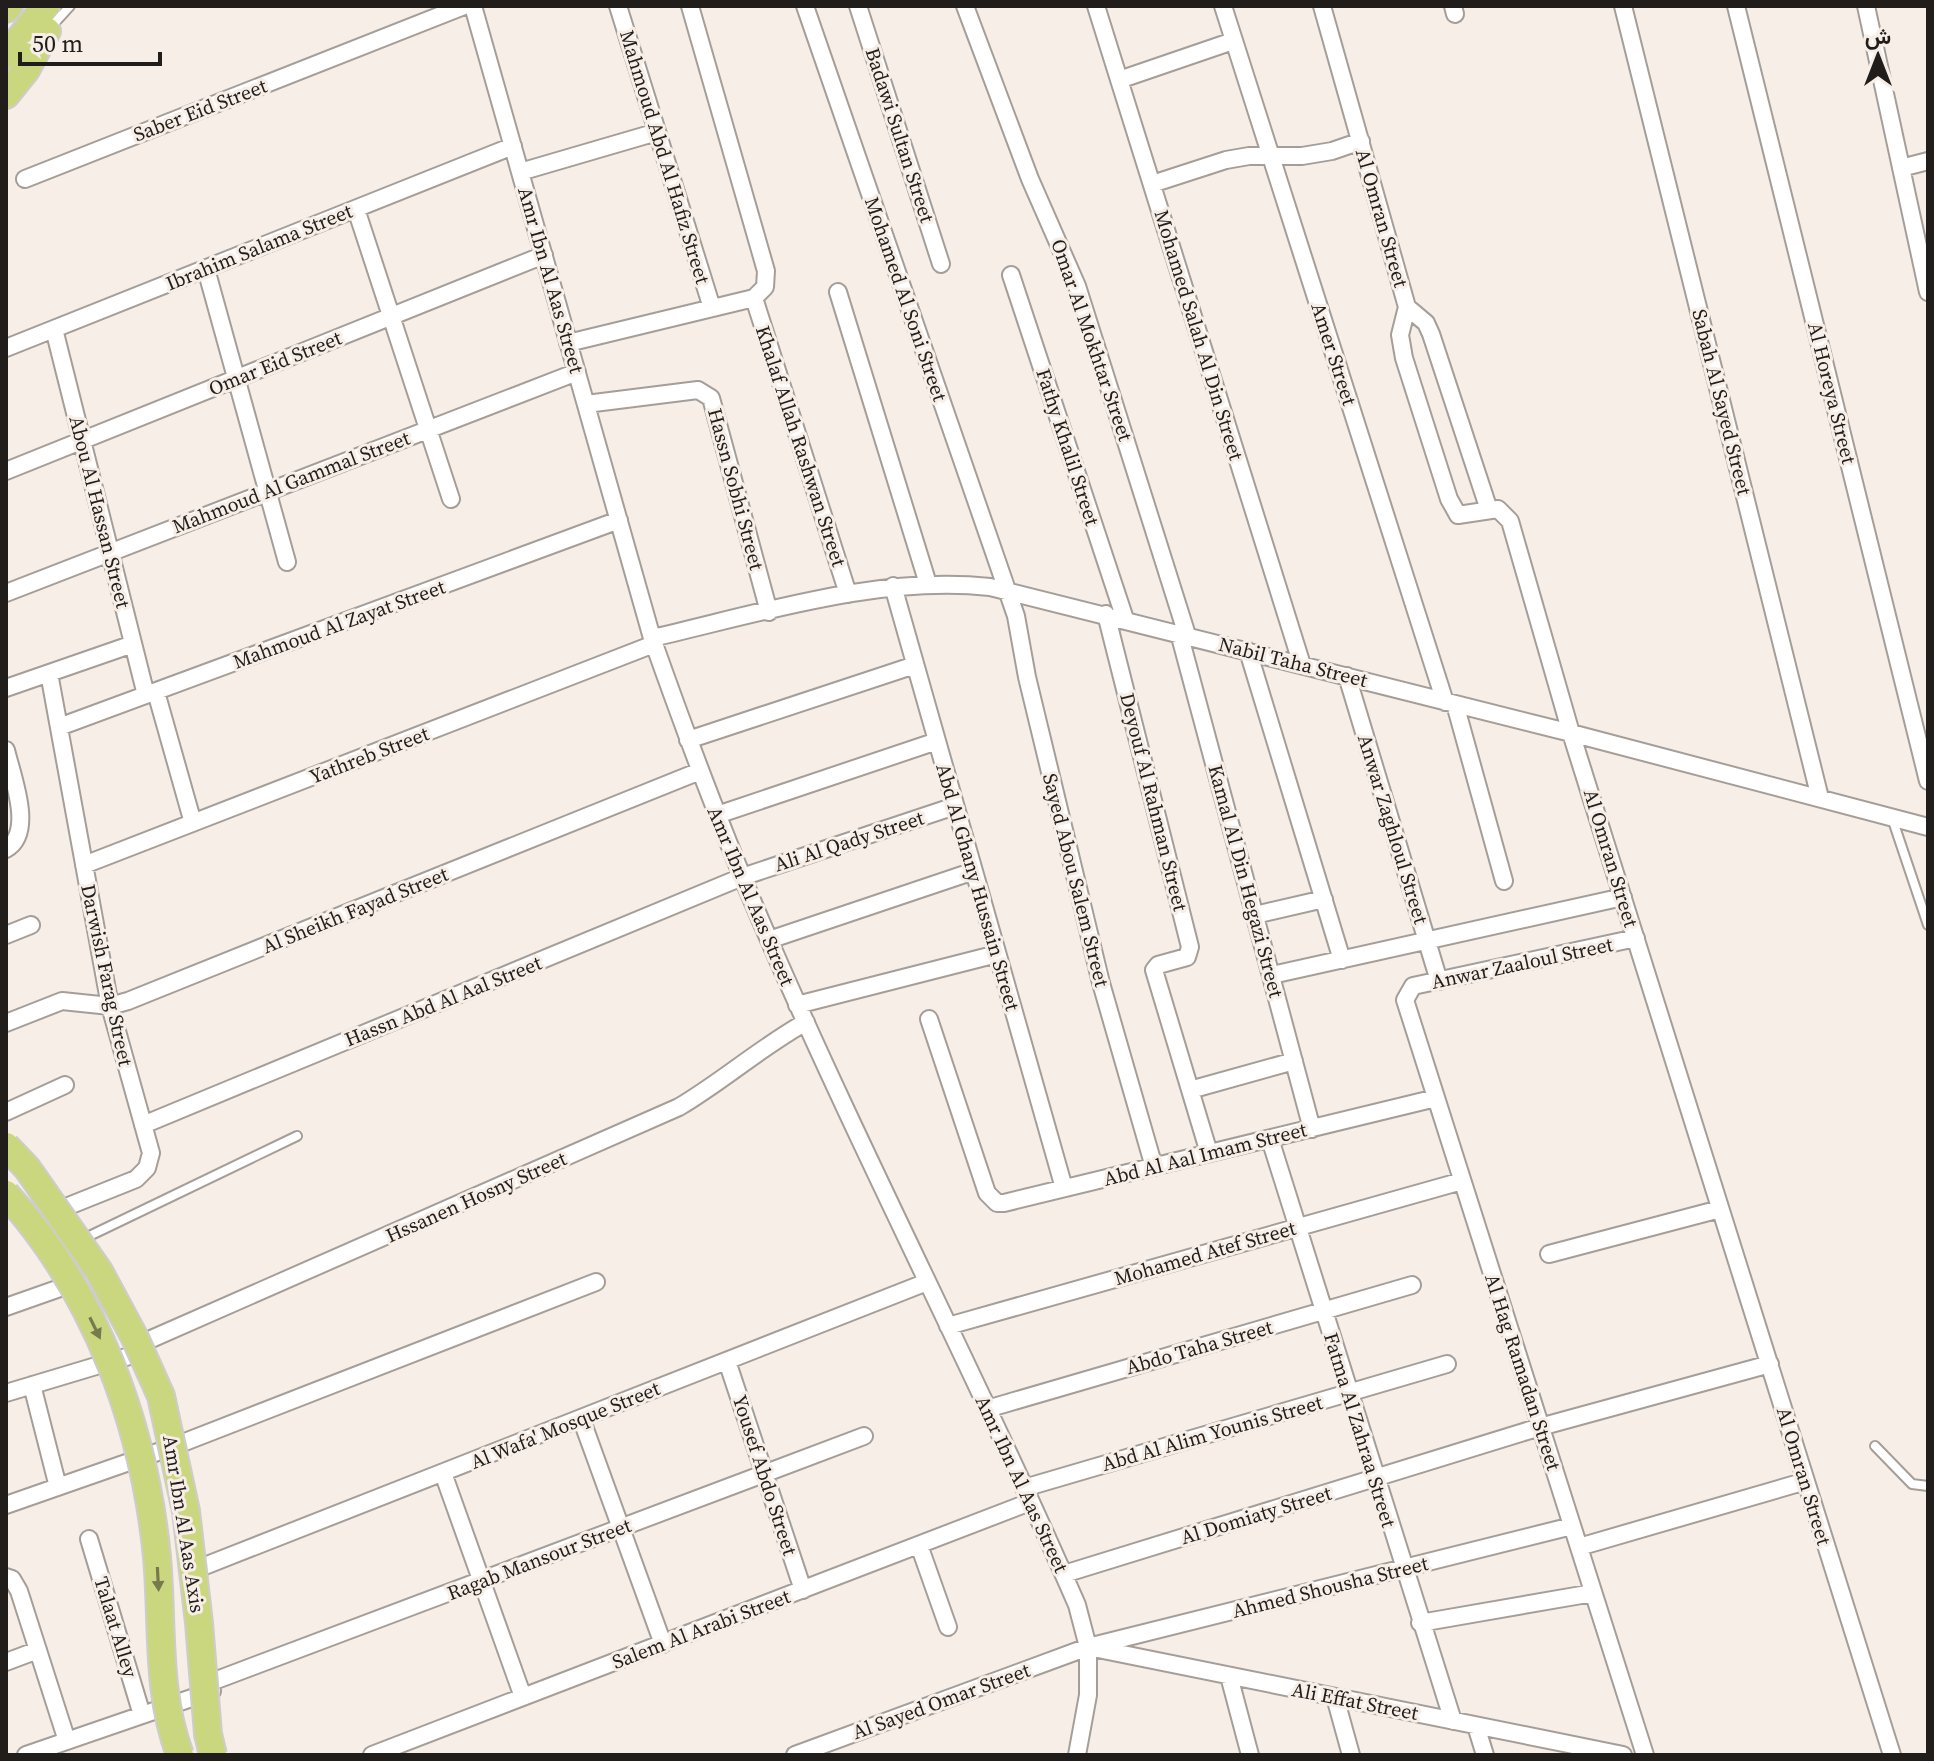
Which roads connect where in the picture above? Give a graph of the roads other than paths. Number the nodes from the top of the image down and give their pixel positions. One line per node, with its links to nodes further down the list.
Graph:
1 (70, 6): 15 (lane)
2 (464, 6): 27 (street, Saber Eid Street)
3 (473, 6): 22 (street, Amr Ibn Al Aas Street)
4 (618, 6): 20 (street, Mahmoud Abd Al Hafiz Street)
5 (690, 6): 36 (street)
6 (805, 6): 57 (street, Mohamed Al Soni Street)
7 (858, 6): 31 (street, Badawi Sultan Street)
8 (965, 6): 63 (street, Omar Al Mokhtar Street)
9 (1096, 6): 18 (street, Mohamed Salah Al Din Street)
10 (1223, 6): 16 (street, Amer Street)
11 (1322, 6): 21 (street, Al Omran Street)
12 (1623, 6): 82 (street, Sabah Al Sayed Street)
13 (1736, 6): 81 (street, Al Horeya Street)
14 (1866, 6): 25 (street)
15 (46, 18): 17 (main road); 19 (main road)
16 (1233, 41): 18 (street); 23 (street, Amer Street)
17 (11, 59)
18 (1119, 80): 28 (street, Mohamed Salah Al Din Street)
19 (6, 95)
20 (657, 132): 26 (street); 38 (street, Mahmoud Abd Al Hafiz Street)
21 (1361, 141): 23 (street); 37 (street, Al Omran Street)
22 (513, 146): 26 (street, Amr Ibn Al Aas Street); 29 (street, Ibrahim Salama Street)
23 (1271, 157): 28 (street); 73 (street, Amer Street)
24 (1928, 161): 25 (street)
25 (1901, 168): 35 (street)
26 (520, 172): 30 (street, Amr Ibn Al Aas Street)
27 (25, 179)
28 (1152, 184): 68 (street, Mohamed Salah Al Din Street)
29 (356, 209): 32 (street, Ibrahim Salama Street); 39 (street)
30 (544, 255): 39 (street, Omar Eid Street); 41 (street, Amr Ibn Al Aas Street)
31 (941, 264)
32 (206, 269): 40 (street, Ibrahim Salama Street); 44 (street)
33 (1011, 275): 62 (street, Fathy Khalil Street)
34 (838, 292): 55 (street)
35 (1928, 292)
36 (754, 298): 38 (street); 59 (street, Khalaf Allah Rashwan Street)
37 (1407, 307): 51 (street); 51 (street, Al Omran Street)
38 (712, 308): 41 (street)
39 (391, 316): 44 (street, Omar Eid Street); 46 (street)
40 (54, 329): 42 (street, Ibrahim Salama Street); 47 (street, Abou Al Hassan Street)
41 (568, 343): 43 (street, Amr Ibn Al Aas Street)
42 (6, 348)
43 (577, 372): 45 (street, Amr Ibn Al Aas Street); 46 (street, Mahmoud Al Gammal Street)
44 (236, 378): 47 (street, Omar Eid Street); 49 (street)
45 (586, 404): 52 (street, Amr Ibn Al Aas Street); 60 (street, Hassn Sobhi Street)
46 (428, 429): 49 (street, Mahmoud Al Gammal Street); 50 (street)
47 (82, 440): 48 (street, Omar Eid Street); 53 (street, Abou Al Hassan Street)
48 (6, 471)
49 (268, 491): 53 (street, Mahmoud Al Gammal Street); 54 (street)
50 (451, 499)
51 (1489, 510): 75 (street, Al Omran Street)
52 (619, 520): 64 (street, Amr Ibn Al Aas Street); 72 (street, Mahmoud Al Zayat Street)
53 (110, 553): 58 (street, Mahmoud Al Gammal Street); 65 (street, Abou Al Hassan Street)
54 (287, 562)
55 (928, 584): 56 (street, Nabil Taha Street); 57 (street, Nabil Taha Street)
56 (893, 586): 59 (street, Nabil Taha Street); 67 (street, Abd Al Ghany Hussain Street)
57 (1007, 592): 61 (street, Nabil Taha Street); 124 (street, Sayed Abou Salem Street)
58 (6, 593)
59 (848, 594): 60 (street, Nabil Taha Street)
60 (769, 612): 64 (street, Nabil Taha Street)
61 (1106, 614): 62 (street, Nabil Taha Street); 114 (street, Deyouf Al Rahman Street)
62 (1125, 619): 63 (street, Nabil Taha Street)
63 (1183, 634): 66 (street, Nabil Taha Street); 95 (street, Kamal Al Din Hegazi Street)
64 (653, 641): 76 (street, Amr Ibn Al Aas Street); 86 (street, Yathreb Street)
65 (133, 644): 69 (street); 72 (street, Abou Al Hassan Street)
66 (1248, 651): 68 (street, Nabil Taha Street); 94 (street)
67 (915, 665): 76 (street); 77 (street, Abd Al Ghany Hussain Street)
68 (1302, 665): 70 (street, Nabil Taha Street)
69 (49, 673): 71 (street); 74 (street, Darwish Farag Street)
70 (1347, 676): 73 (street, Nabil Taha Street); 101 (street, Anwar Zaghloul Street)
71 (6, 688)
72 (151, 694): 74 (street, Mahmoud Al Zayat Street); 86 (street, Abou Al Hassan Street)
73 (1450, 703): 75 (street, Nabil Taha Street); 92 (street, Amer Street)
74 (59, 727): 89 (street, Darwish Farag Street)
75 (1571, 733): 82 (street, Nabil Taha Street); 93 (street, Al Omran Street)
76 (688, 740): 80 (street, Amr Ibn Al Aas Street)
77 (937, 741): 83 (street, Abd Al Ghany Hussain Street); 84 (street)
78 (6, 750): 79 (street)
79 (8, 770): 88 (street)
80 (700, 771): 84 (street, Amr Ibn Al Aas Street); 108 (street, Al Sheikh Fayad Street)
81 (1928, 781)
82 (1820, 798): 85 (street, Nabil Taha Street)
83 (955, 806): 90 (street, Abd Al Ghany Hussain Street); 91 (street, Ali Al Qady Street)
84 (717, 815): 91 (street, Amr Ibn Al Aas Street)
85 (1892, 817): 87 (street, Nabil Taha Street); 97 (lane)
86 (193, 823): 89 (street, Yathreb Street)
87 (1928, 827)
88 (6, 849)
89 (84, 865): 108 (street, Darwish Farag Street)
90 (974, 871): 100 (street); 102 (street, Abd Al Ghany Hussain Street)
91 (742, 877): 100 (street, Amr Ibn Al Aas Street); 117 (street, Hassn Abd Al Aal Street)
92 (1504, 881)
93 (1623, 897): 99 (street, Al Omran Street); 101 (street)
94 (1324, 899): 95 (street); 103 (street)
95 (1255, 915): 104 (street, Kamal Al Din Hegazi Street)
96 (31, 925): 98 (street)
97 (1928, 925)
98 (6, 935)
99 (1636, 938): 105 (street, Anwar Zaaloul Street); 130 (street, Al Omran Street)
100 (769, 940): 107 (street, Amr Ibn Al Aas Street)
101 (1427, 941): 103 (street); 105 (street, Anwar Zaghloul Street)
102 (997, 954): 107 (street); 126 (street, Abd Al Ghany Hussain Street)
103 (1342, 960): 104 (street)
104 (1272, 975): 112 (street, Kamal Al Din Hegazi Street)
105 (1439, 981): 106 (street, Anwar Zaaloul Street)
106 (1409, 990): 115 (street, Al Hag Ramadan Street)
107 (797, 1005): 110 (street, Amr Ibn Al Aas Street)
108 (110, 1006): 111 (street, Al Sheikh Fayad Street); 117 (street, Darwish Farag Street)
109 (929, 1019): 126 (street, Abd Al Aal Imam Street)
110 (806, 1022): 137 (street, Amr Ibn Al Aas Street); 142 (street, Hssanen Hosny Street)
111 (6, 1023)
112 (1294, 1061): 114 (street); 118 (street, Kamal Al Din Hegazi Street)
113 (65, 1085): 116 (street)
114 (1190, 1090): 122 (street)
115 (1436, 1098): 118 (street, Abd Al Aal Imam Street); 125 (street, Al Hag Ramadan Street)
116 (6, 1112)
117 (143, 1125): 131 (street, Darwish Farag Street)
118 (1312, 1129): 120 (street, Abd Al Aal Imam Street)
119 (297, 1136): 133 (lane)
120 (1270, 1139): 122 (street, Abd Al Aal Imam Street); 132 (street, Fatma Al Zahraa Street)
121 (6, 1146): 191 (main road, Amr Ibn Al Aas Axis, bridge)
122 (1209, 1153): 124 (street, Abd Al Aal Imam Street)
123 (6, 1160): 128 (street)
124 (1154, 1167): 126 (street, Abd Al Aal Imam Street)
125 (1462, 1181): 132 (street, Mohamed Atef Street); 151 (street, Al Hag Ramadan Street)
126 (1064, 1188)
127 (6, 1194): 190 (main road, Amr Ibn Al Aas Axis, one-way to 190, bridge)
128 (38, 1197): 129 (street); 131 (street)
129 (6, 1209)
130 (1720, 1209): 134 (street); 145 (street, Al Omran Street)
131 (50, 1214): 133 (street)
132 (1297, 1227): 140 (street, Fatma Al Zahraa Street); 141 (street, Mohamed Atef Street)
133 (72, 1244): 135 (street)
134 (1549, 1254)
135 (94, 1276): 139 (street); 142 (street)
136 (596, 1282): 154 (street)
137 (927, 1282): 141 (street, Amr Ibn Al Aas Street); 143 (street, Al Wafa' Mosque Street)
138 (1412, 1285): 140 (street, Abdo Taha Street)
139 (6, 1307)
140 (1323, 1311): 148 (street, Fatma Al Zahraa Street); 149 (street, Abdo Taha Street)
141 (948, 1326): 149 (street, Amr Ibn Al Aas Street)
142 (134, 1350): 146 (street, Hssanen Hosny Street); 154 (street)
143 (727, 1361): 150 (street, Al Wafa' Mosque Street); 156 (street, Yousef Abdo Street)
144 (1447, 1364): 148 (street, Abd Al Alim Younis Street)
145 (1770, 1364): 151 (street, Al Domiaty Street); 158 (street, Al Omran Street)
146 (32, 1385): 147 (street, Hssanen Hosny Street); 160 (street)
147 (6, 1393)
148 (1349, 1393): 157 (street, Fatma Al Zahraa Street); 161 (street, Abd Al Alim Younis Street)
149 (987, 1409): 161 (street, Amr Ibn Al Aas Street)
150 (581, 1418): 155 (street, Al Wafa' Mosque Street); 164 (street)
151 (1540, 1427): 157 (street, Al Domiaty Street); 163 (street, Al Hag Ramadan Street)
152 (864, 1436): 156 (street, Ragab Mansour Street)
153 (1875, 1446): 159 (lane)
154 (172, 1447): 160 (street); 168 (street)
155 (443, 1473): 168 (street, Al Wafa' Mosque Street); 172 (street)
156 (765, 1473): 164 (street, Ragab Mansour Street); 173 (street, Yousef Abdo Street)
157 (1375, 1478): 169 (street, Fatma Al Zahraa Street); 170 (street, Al Domiaty Street)
158 (1806, 1481): 167 (street); 200 (street, Al Omran Street)
159 (1928, 1486)
160 (58, 1487): 162 (street)
161 (1027, 1495): 166 (street, Salem Al Arabi Street); 170 (street, Amr Ibn Al Aas Street)
162 (6, 1505)
163 (1572, 1526): 167 (street, Al Hag Ramadan Street); 169 (street, Ahmed Shousha Street)
164 (621, 1528): 172 (street, Ragab Mansour Street); 177 (street)
165 (89, 1539): 185 (street, Talaat Alley)
166 (919, 1545): 173 (street, Salem Al Arabi Street); 176 (street)
167 (1579, 1547): 174 (street, Al Hag Ramadan Street)
168 (202, 1567): 182 (street)
169 (1403, 1569): 175 (street, Fatma Al Zahraa Street); 178 (street, Ahmed Shousha Street)
170 (1064, 1574): 178 (street, Amr Ibn Al Aas Street)
171 (9, 1578): 179 (street)
172 (481, 1580): 182 (street, Ragab Mansour Street); 183 (street)
173 (803, 1590): 177 (street, Salem Al Arabi Street)
174 (1593, 1593): 175 (street); 199 (street, Al Hag Ramadan Street)
175 (1420, 1623): 186 (street, Fatma Al Zahraa Street)
176 (948, 1627)
177 (663, 1644): 183 (street, Salem Al Arabi Street)
178 (1088, 1647): 181 (street, Ali Effat Street); 193 (street, Al Sayed Omar Street); 194 (street, Amr Ibn Al Aas Street)
179 (38, 1650): 180 (street); 188 (street)
180 (6, 1662)
181 (1229, 1676): 184 (street, Ali Effat Street); 195 (street)
182 (214, 1686): 185 (street, Ragab Mansour Street); 191 (street)
183 (523, 1697): 192 (street, Salem Al Arabi Street)
184 (1335, 1697): 186 (street, Ali Effat Street); 196 (street)
185 (142, 1715): 188 (street, Ragab Mansour Street)
186 (1453, 1721): 187 (street, Ali Effat Street)
187 (1476, 1726): 197 (street); 198 (street, Ali Effat Street)
188 (67, 1741): 189 (street, Ragab Mansour Street)
189 (26, 1755)
190 (180, 1755)
191 (212, 1755)
192 (372, 1755)
193 (795, 1755)
194 (1077, 1755)
195 (1249, 1755)
196 (1351, 1755)
197 (1485, 1755)
198 (1623, 1755)
199 (1645, 1755)
200 (1892, 1755)

